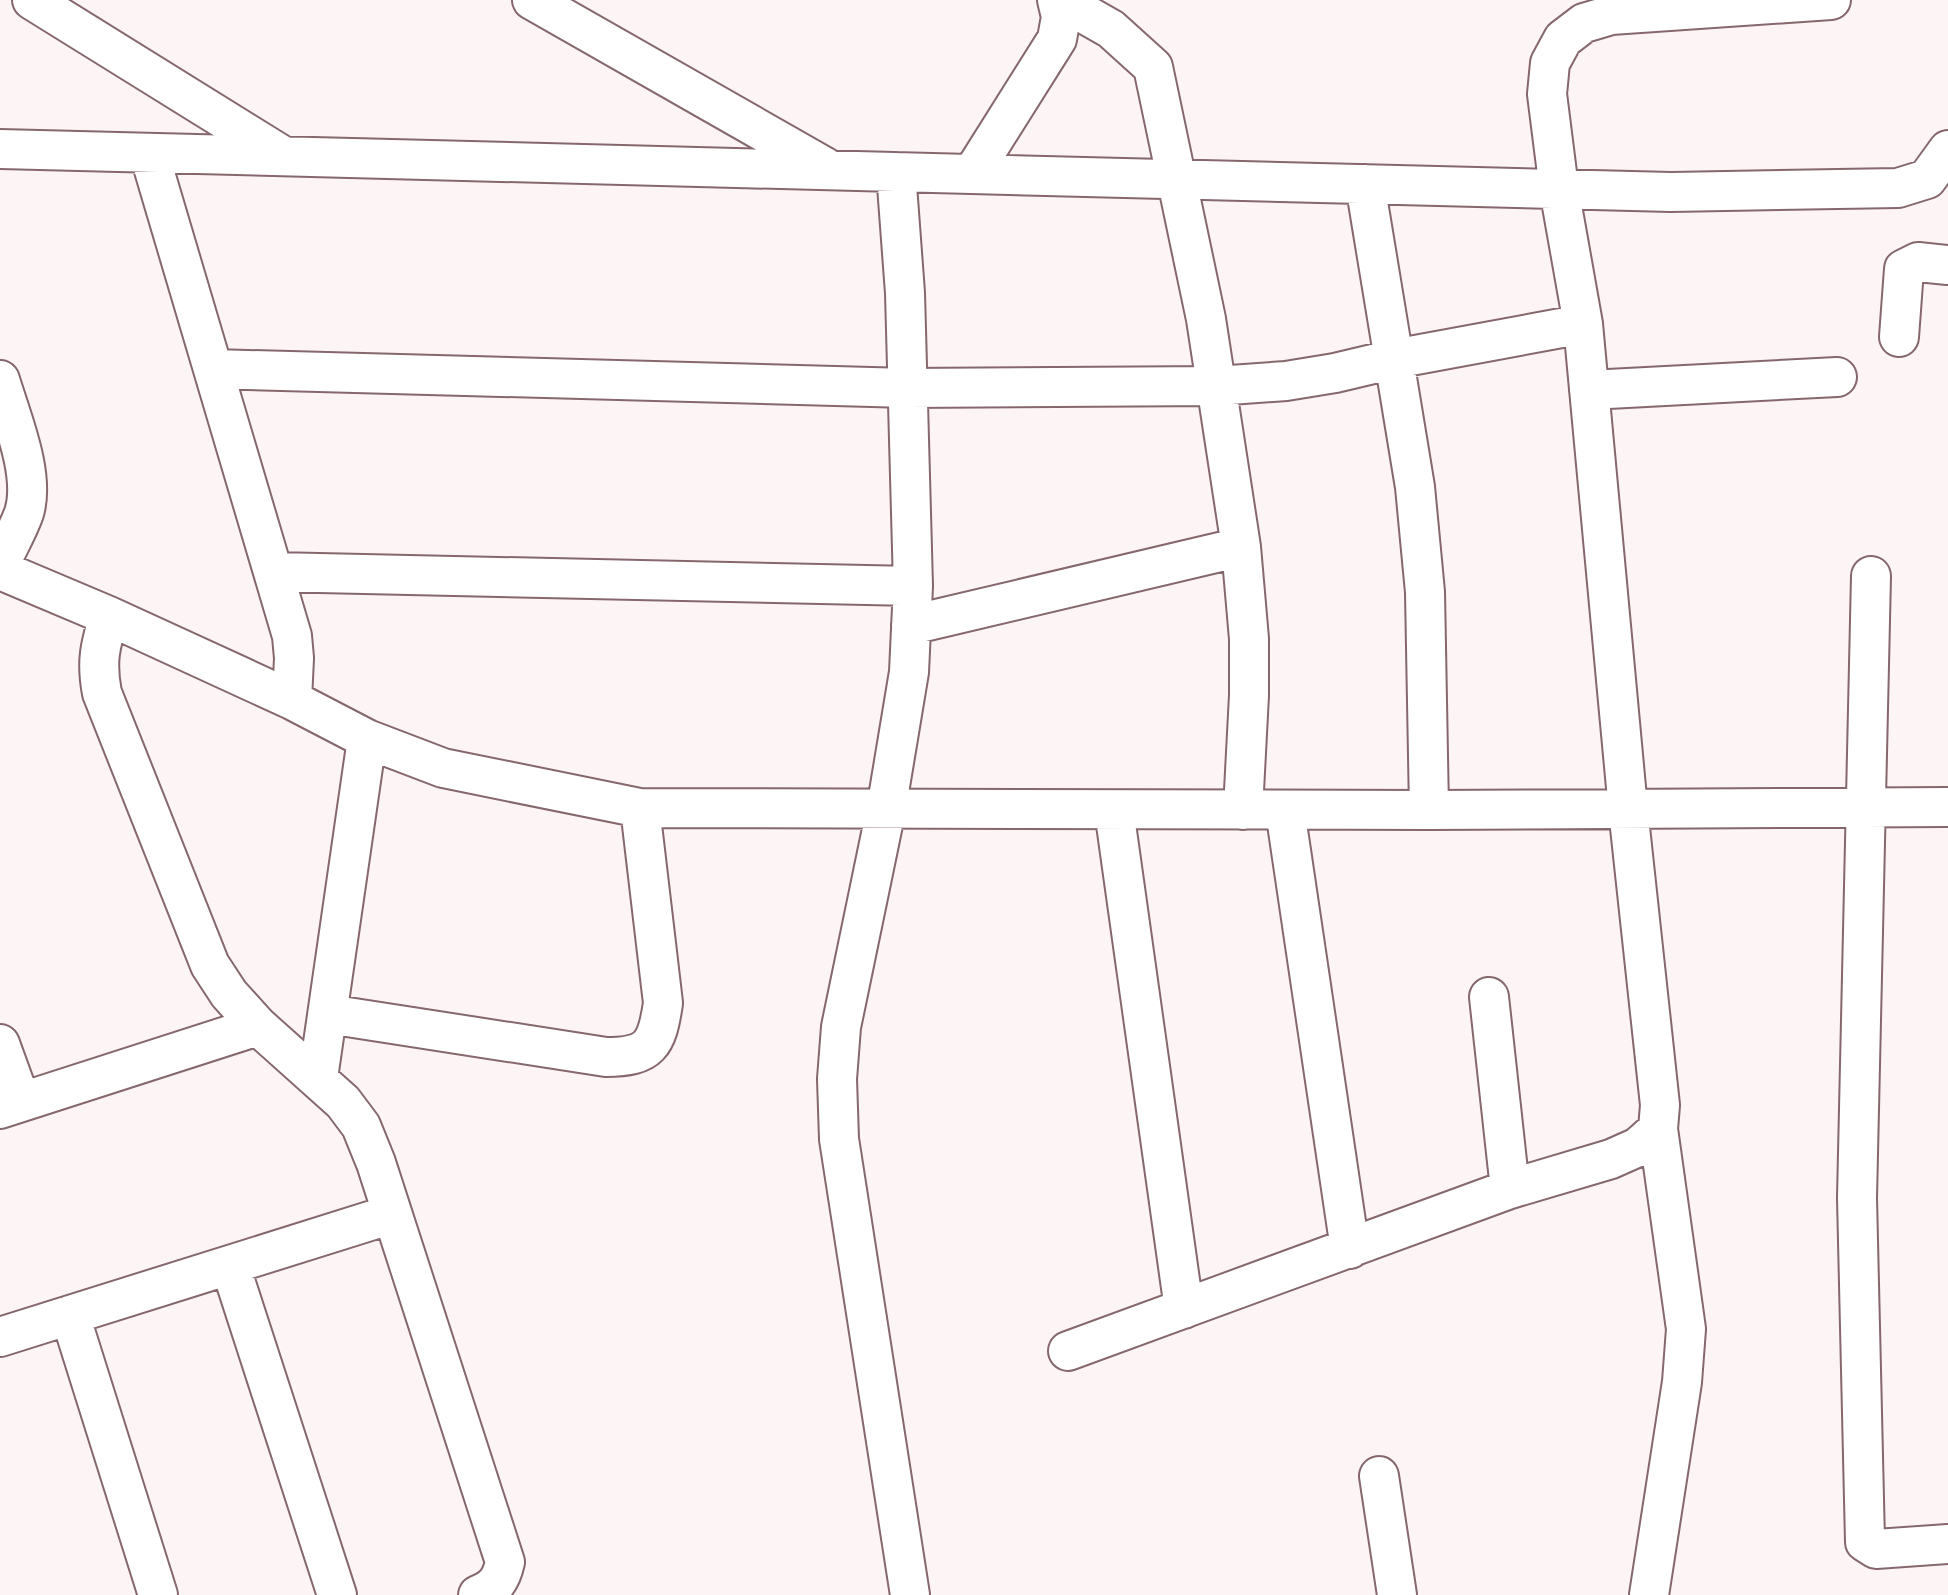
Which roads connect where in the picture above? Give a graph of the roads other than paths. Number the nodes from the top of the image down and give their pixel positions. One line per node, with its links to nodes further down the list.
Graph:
1 (32, 0): 8 (street)
2 (532, 0): 9 (street)
3 (1058, 0): 11 (street); 12 (street)
4 (1830, 0): 14 (street)
5 (0, 149): 7 (street)
6 (1948, 150): 14 (street)
7 (149, 153): 8 (street); 19 (street)
8 (284, 156): 9 (street)
9 (832, 170): 10 (street)
10 (896, 172): 11 (street); 23 (street)
11 (972, 174): 12 (street)
12 (1175, 179): 13 (street); 22 (street)
13 (1364, 184): 14 (street); 18 (street)
14 (1559, 190): 16 (street)
15 (1948, 266): 17 (street)
16 (1583, 324): 18 (street); 24 (street)
17 (1899, 337)
18 (1394, 359): 22 (street); 42 (street)
19 (213, 368): 23 (street); 27 (street)
20 (1837, 377): 24 (street)
21 (0, 380): 26 (street)
22 (1216, 386): 23 (street); 25 (street)
23 (908, 388): 29 (street)
24 (1589, 390): 37 (street)
25 (1242, 547): 31 (street); 40 (street)
26 (0, 567): 30 (street)
27 (274, 572): 29 (street); 32 (street)
28 (1870, 576): 34 (street)
29 (913, 586): 31 (street)
30 (108, 616): 32 (street); 45 (street)
31 (912, 624): 38 (street)
32 (292, 700): 33 (street)
33 (367, 739): 36 (street); 44 (street)
34 (1864, 807): 35 (street); 37 (street); 59 (street)
35 (1948, 807)
36 (640, 808): 38 (street); 44 (street)
37 (1628, 809): 42 (street); 49 (street)
38 (886, 810): 39 (street); 63 (street)
39 (1114, 810): 40 (street); 54 (street)
40 (1243, 810): 41 (street)
41 (1285, 810): 42 (street); 52 (street)
42 (1428, 810)
43 (1489, 997): 50 (street)
44 (328, 1014): 47 (street)
45 (258, 1026): 47 (street); 48 (street)
46 (0, 1044): 48 (street)
47 (318, 1078): 51 (street)
48 (11, 1105)
49 (1658, 1129): 50 (street); 65 (street)
50 (1510, 1189): 52 (street)
51 (392, 1214): 53 (street); 60 (street)
52 (1350, 1248): 54 (street)
53 (230, 1265): 55 (street); 62 (street)
54 (1184, 1309): 57 (street)
55 (70, 1315): 56 (street); 61 (street)
56 (0, 1338)
57 (1068, 1352)
58 (1380, 1476): 64 (street)
59 (1948, 1544)
60 (498, 1590)
61 (158, 1595)
62 (336, 1595)
63 (910, 1595)
64 (1396, 1595)
65 (1649, 1595)

